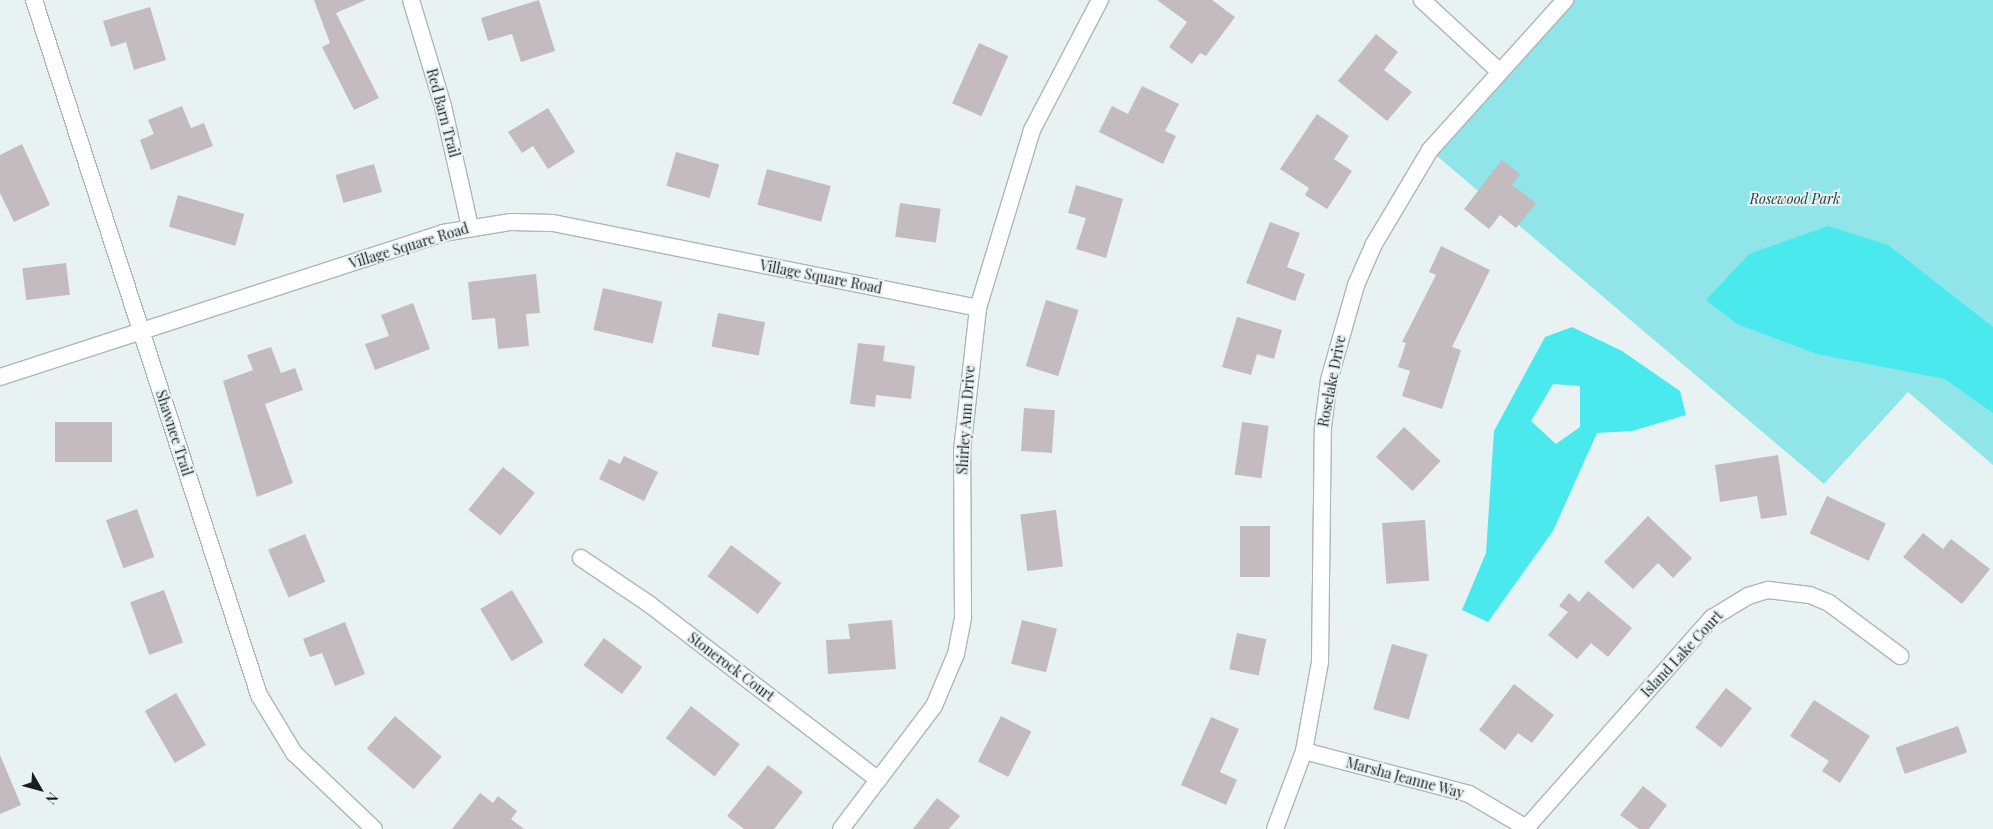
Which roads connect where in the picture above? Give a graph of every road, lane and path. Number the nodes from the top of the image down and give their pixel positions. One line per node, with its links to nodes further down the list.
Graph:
1 (34, 0): 9 (street, Shawnee Trail)
2 (411, 0): 7 (street, Red Barn Trail)
3 (1100, 0): 8 (street, Shirley Ann Drive)
4 (1422, 0): 6 (street)
5 (1565, 0): 6 (street, Roselake Drive)
6 (1500, 72): 13 (street, Roselake Drive)
7 (470, 227): 8 (street, Village Square Road); 9 (street, Village Square Road)
8 (978, 308): 14 (street, Shirley Ann Drive)
9 (142, 331): 10 (street, Village Square Road); 16 (street, Shawnee Trail)
10 (0, 377)
11 (581, 558): 14 (street, Stonerock Court)
12 (1900, 656): 15 (street, Island Lake Court)
13 (1304, 751): 15 (street, Marsha Jeanne Way); 18 (street, Roselake Drive)
14 (878, 780): 17 (street, Shirley Ann Drive)
15 (1527, 828)
16 (374, 829)
17 (841, 829)
18 (1275, 829)

